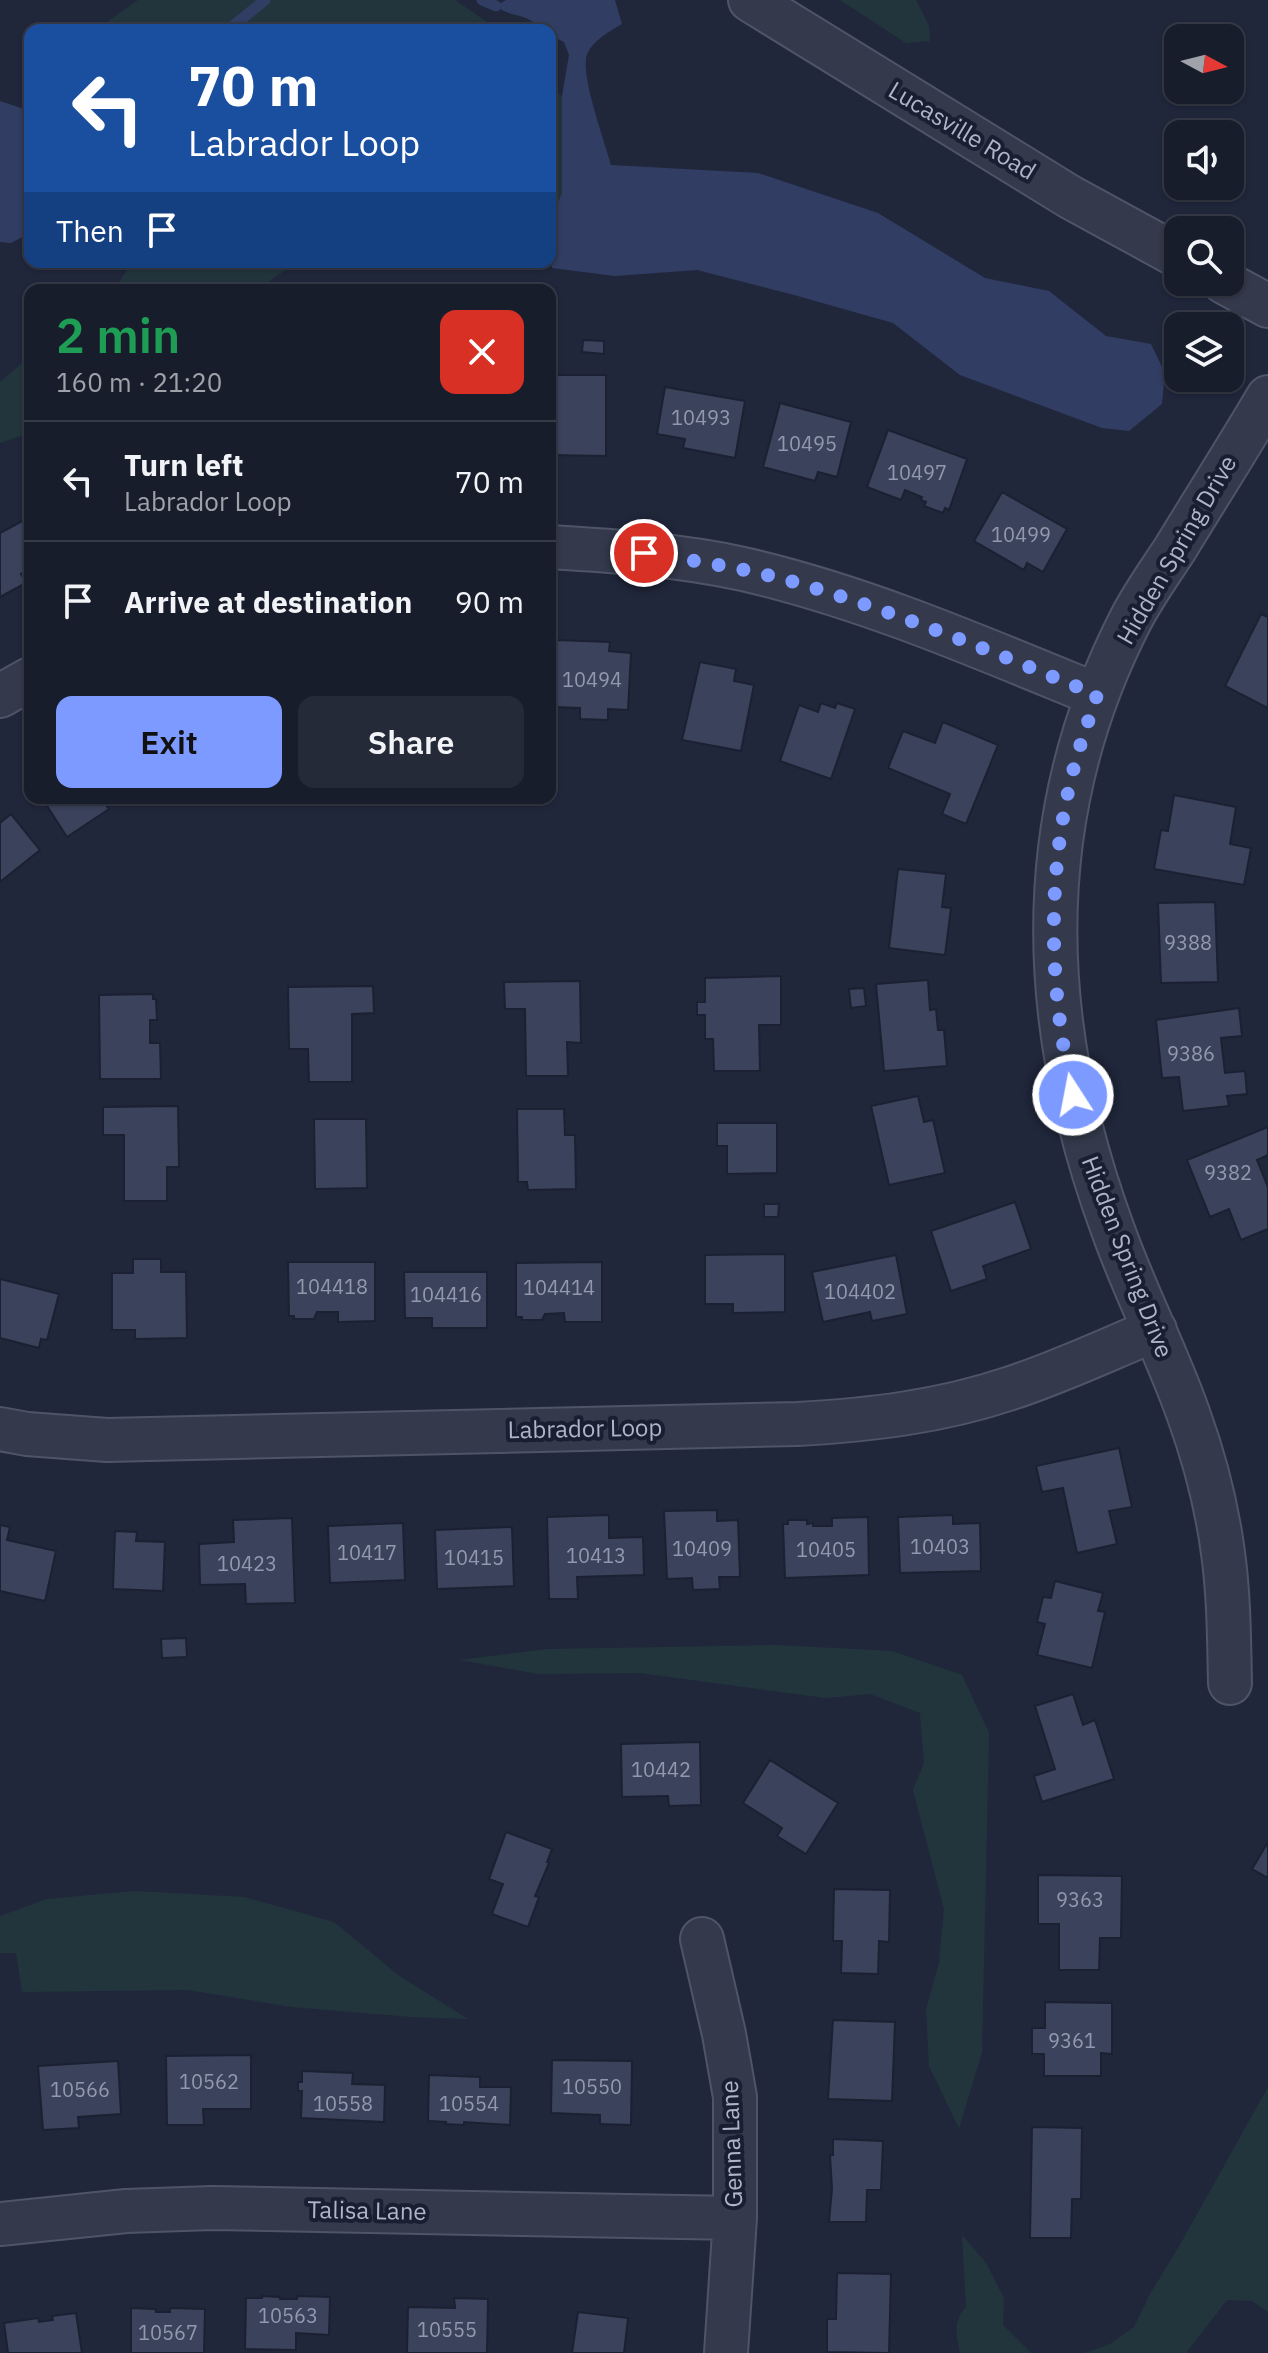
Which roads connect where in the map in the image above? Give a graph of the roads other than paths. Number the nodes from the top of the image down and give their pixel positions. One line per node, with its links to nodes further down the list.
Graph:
1 (750, 0): 2 (street, Lucasville Road)
2 (1164, 248)
3 (1244, 293): 4 (street)
4 (1268, 306)
5 (1268, 397): 8 (street, Hidden Spring Drive)
6 (556, 547): 8 (street)
7 (24, 682): 9 (street)
8 (1097, 695): 10 (street, Hidden Spring Drive)
9 (0, 696)
10 (1155, 1330): 11 (street, Labrador Loop); 12 (street, Hidden Spring Drive)
11 (0, 1429)
12 (1230, 1683)
13 (702, 1939): 14 (street, Genna Lane)
14 (735, 2218): 15 (street, Talisa Lane); 16 (street, Genna Lane)
15 (0, 2224)
16 (726, 2353)

